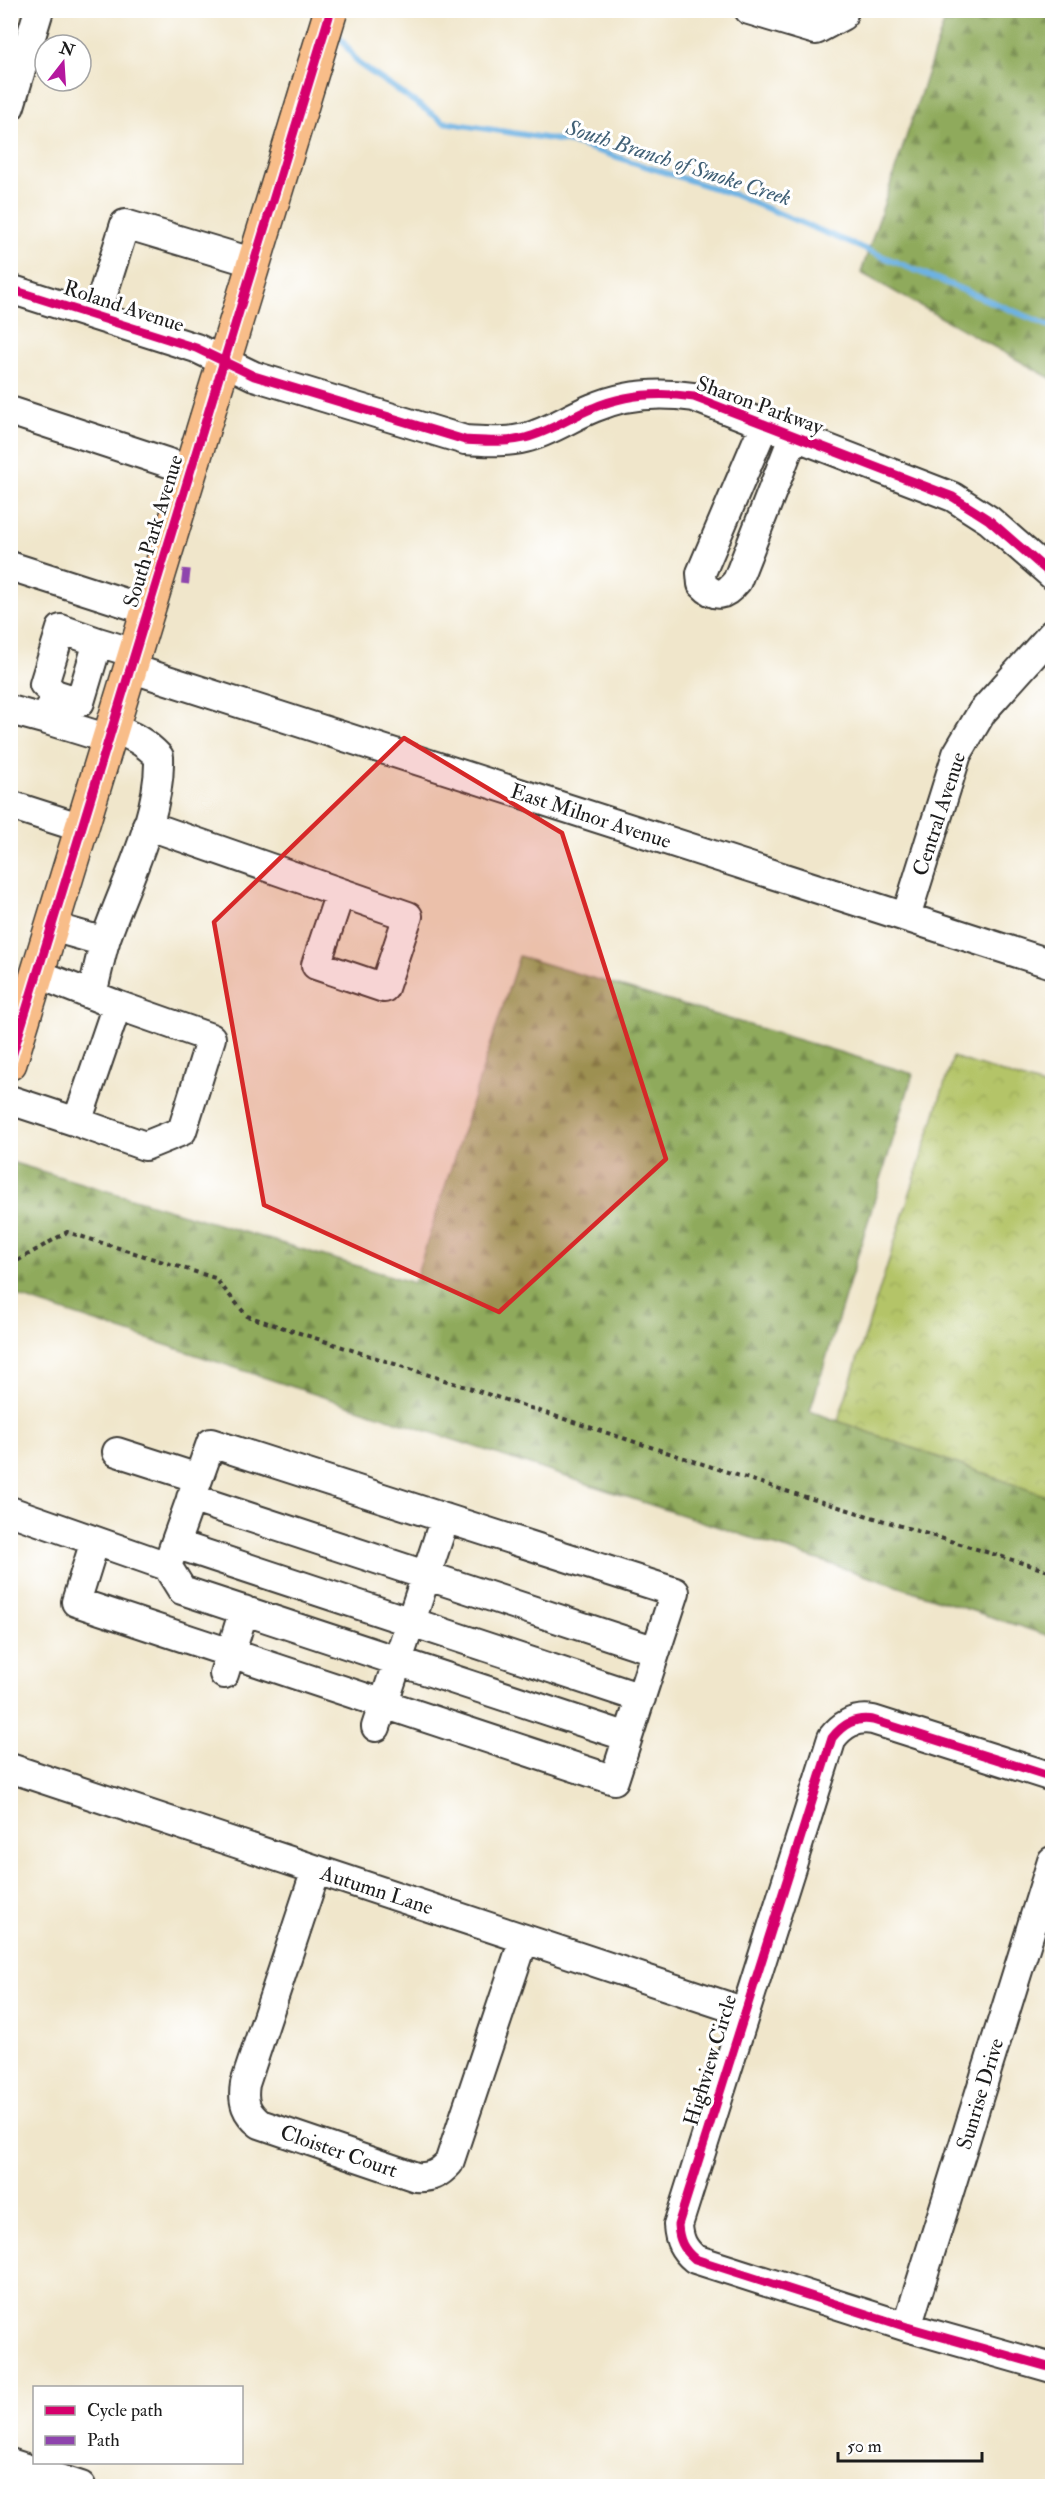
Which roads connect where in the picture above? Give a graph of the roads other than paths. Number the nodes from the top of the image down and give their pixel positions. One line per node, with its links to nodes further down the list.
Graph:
1 (39, 10): 5 (street)
2 (331, 10): 6 (main road, South Park Avenue)
3 (750, 10): 4 (street)
4 (843, 10)
5 (10, 106)
6 (255, 263): 8 (street); 9 (main road, South Park Avenue)
7 (10, 289): 8 (street, Roland Avenue)
8 (96, 316): 9 (street, Roland Avenue)
9 (224, 362): 11 (street, Sharon Parkway); 13 (main road, South Park Avenue)
10 (10, 411): 13 (street)
11 (765, 423): 12 (street, Sharon Parkway); 12 (street, Sharon Parkway)
12 (794, 435): 15 (street, Sharon Parkway)
13 (190, 470): 17 (main road, South Park Avenue)
14 (10, 566): 16 (street)
15 (1053, 575)
16 (76, 587): 17 (street); 18 (street)
17 (147, 610): 21 (main road, South Park Avenue)
18 (61, 630): 20 (street, East Milnor Avenue); 22 (street)
19 (1053, 634): 29 (street, Central Avenue)
20 (98, 642): 21 (street, East Milnor Avenue); 22 (street)
21 (132, 661): 24 (main road, South Park Avenue); 29 (street, East Milnor Avenue)
22 (61, 705): 23 (street); 24 (street)
23 (10, 710)
24 (112, 727): 26 (street); 27 (main road, South Park Avenue)
25 (10, 805): 27 (street)
26 (147, 825): 28 (street); 31 (street)
27 (82, 828): 30 (main road, South Park Avenue)
28 (340, 892)
29 (906, 917): 32 (street, East Milnor Avenue)
30 (52, 927): 31 (street); 33 (main road, South Park Avenue)
31 (105, 942): 34 (street)
32 (1053, 964)
33 (38, 974): 34 (street); 35 (main road, South Park Avenue)
34 (104, 1000): 37 (street); 37 (street)
35 (13, 1045)
36 (10, 1100): 37 (street)
37 (77, 1122)
38 (117, 1452): 39 (street)
39 (195, 1488): 41 (street); 43 (street); 44 (street)
40 (10, 1511): 42 (street)
41 (445, 1518): 44 (street); 47 (street)
42 (95, 1540): 43 (street); 49 (street)
43 (171, 1555): 45 (street); 46 (street)
44 (426, 1575): 46 (street); 47 (street)
45 (244, 1610): 48 (street); 49 (street)
46 (410, 1622): 48 (street); 50 (street)
47 (656, 1651): 50 (street)
48 (397, 1661): 51 (street); 52 (street)
49 (227, 1664): 51 (street)
50 (641, 1698): 52 (street)
51 (380, 1715): 52 (street)
52 (628, 1737)
53 (10, 1768): 56 (street, Autumn Lane)
54 (1053, 1777): 58 (street, Highview Circle)
55 (1053, 1861): 59 (street, Sunrise Drive)
56 (316, 1870): 57 (street, Autumn Lane); 57 (street, Cloister Court)
57 (524, 1939): 58 (street, Autumn Lane)
58 (745, 2012): 59 (street, Highview Circle)
59 (907, 2326): 60 (street, Highview Circle)
60 (1053, 2368)
61 (10, 2463): 62 (street)
62 (81, 2487)

